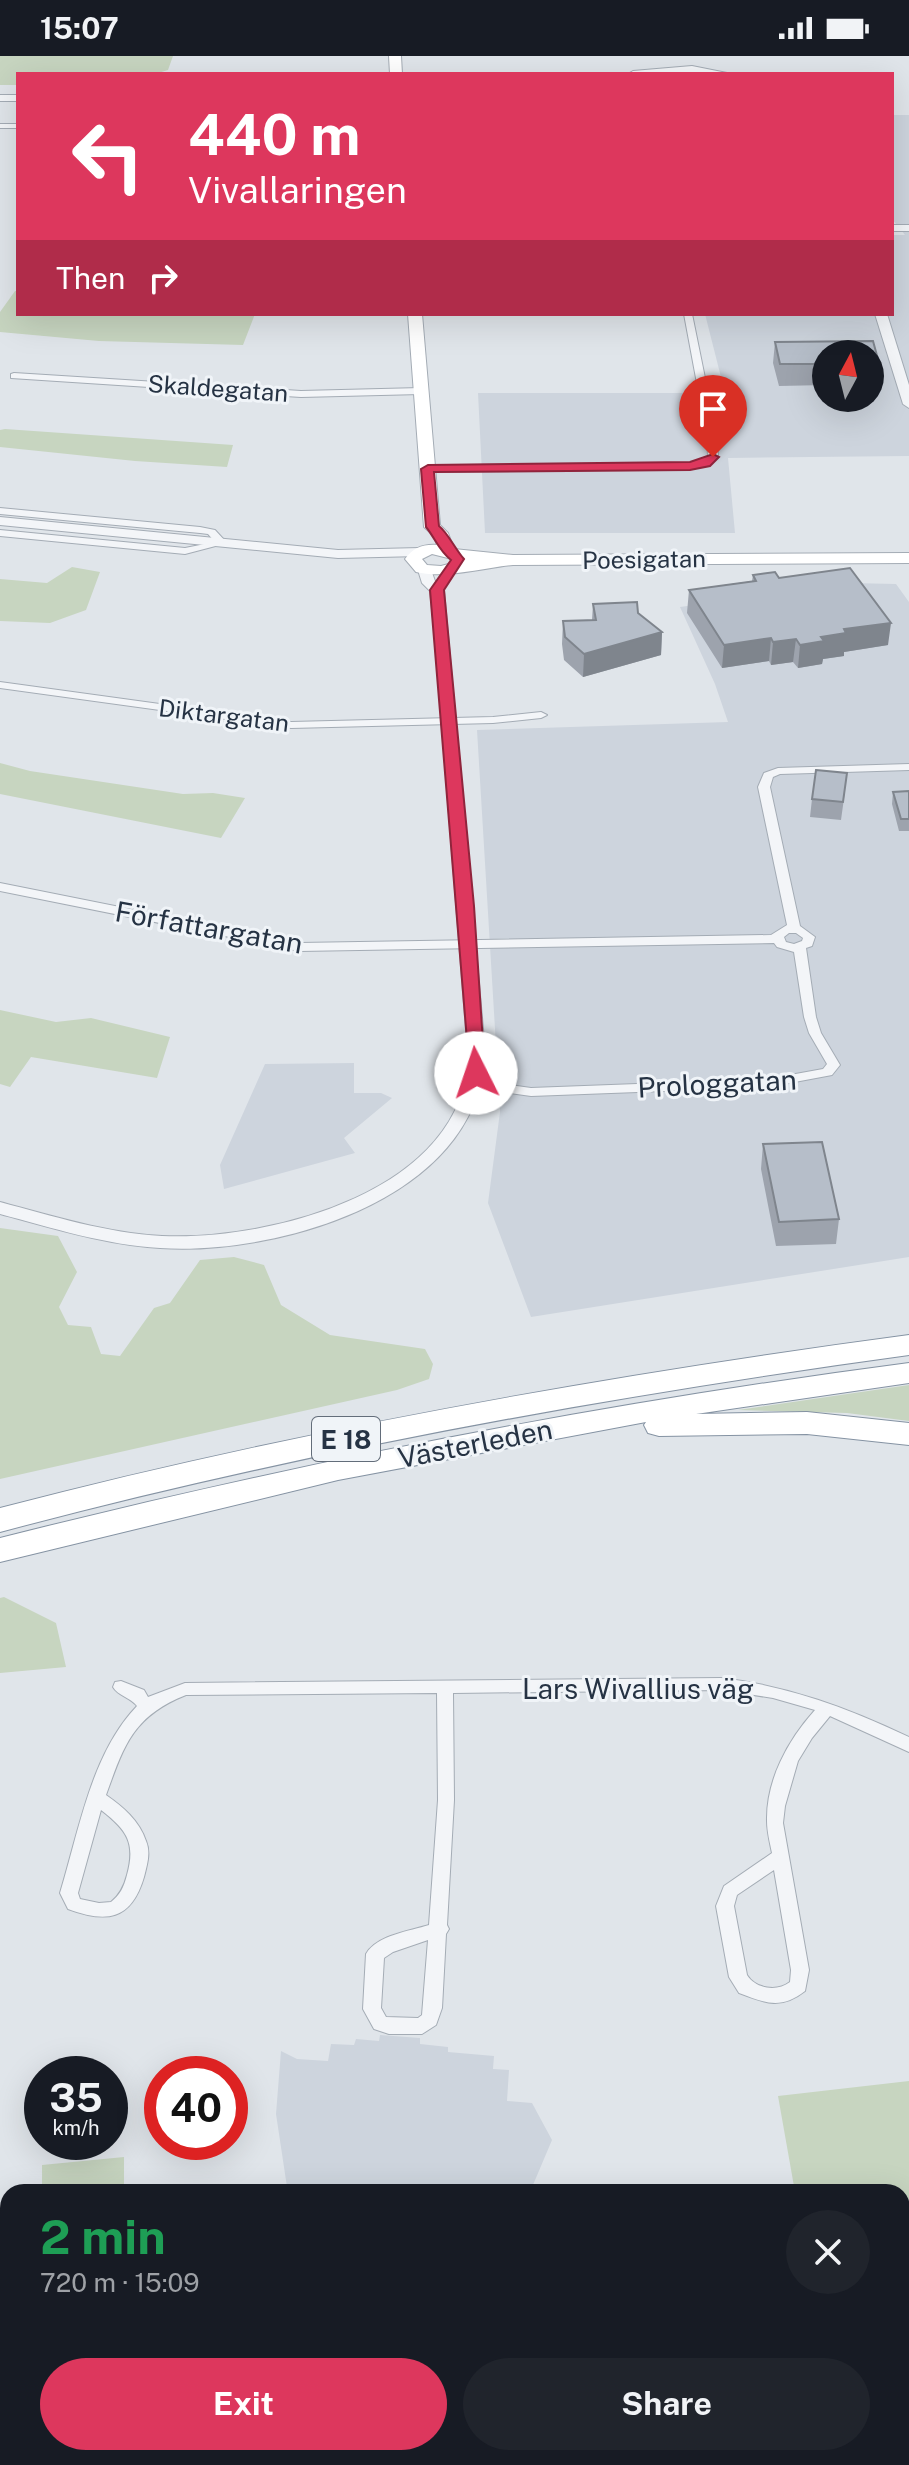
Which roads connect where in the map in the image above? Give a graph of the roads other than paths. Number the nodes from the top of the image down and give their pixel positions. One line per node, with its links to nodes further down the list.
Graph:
1 (661, 72): 2 (street)
2 (717, 72)
3 (415, 316): 7 (main road)
4 (688, 316): 9 (street)
5 (882, 316): 8 (street)
6 (14, 376): 7 (street, Skaldegatan)
7 (421, 391): 9 (main road)
8 (909, 404)
9 (428, 469): 12 (main road)
10 (0, 511): 14 (street)
11 (0, 521): 14 (street)
12 (432, 527): 17 (main road); 18 (main road)
13 (0, 533): 14 (street)
14 (222, 543): 17 (street)
15 (774, 558): 16 (main road, Poesigatan); 18 (main road, Poesigatan); 19 (main road, Poesigatan)
16 (909, 558)
17 (420, 560): 18 (main road, Poesigatan); 20 (street)
18 (451, 560): 20 (street)
19 (909, 570)
20 (437, 590): 23 (street)
21 (0, 685): 23 (street, Diktargatan)
22 (541, 715): 23 (street, Diktargatan)
23 (450, 721): 28 (street)
24 (909, 767): 26 (street)
25 (0, 887): 28 (street, Författargatan)
26 (794, 929): 27 (street); 29 (street)
27 (777, 939): 28 (street); 29 (street)
28 (468, 944): 30 (street)
29 (800, 947): 30 (street, Prologgatan)
30 (473, 1084): 31 (street)
31 (0, 1208)
32 (909, 1329): 35 (highway, E 18)
33 (909, 1345): 35 (highway, Västerleden / E 18)
34 (909, 1373): 36 (highway, Västerleden / E 18)
35 (682, 1379): 38 (highway, Västerleden / E 18)
36 (591, 1421): 37 (highway, E 18); 39 (highway, Västerleden / E 18)
37 (909, 1434)
38 (0, 1520)
39 (0, 1550)
40 (121, 1687): 42 (street)
41 (445, 1688): 42 (street, Lars Wivallius väg); 43 (street, Lars Wivallius väg); 47 (street)
42 (146, 1707): 45 (street, Lars Wivallius väg)
43 (827, 1708): 44 (street, Lars Wivallius väg); 46 (street)
44 (909, 1745)
45 (98, 1799): 45 (street, Lars Wivallius väg)
46 (781, 1856): 46 (street)
47 (440, 1929): 47 (street)

